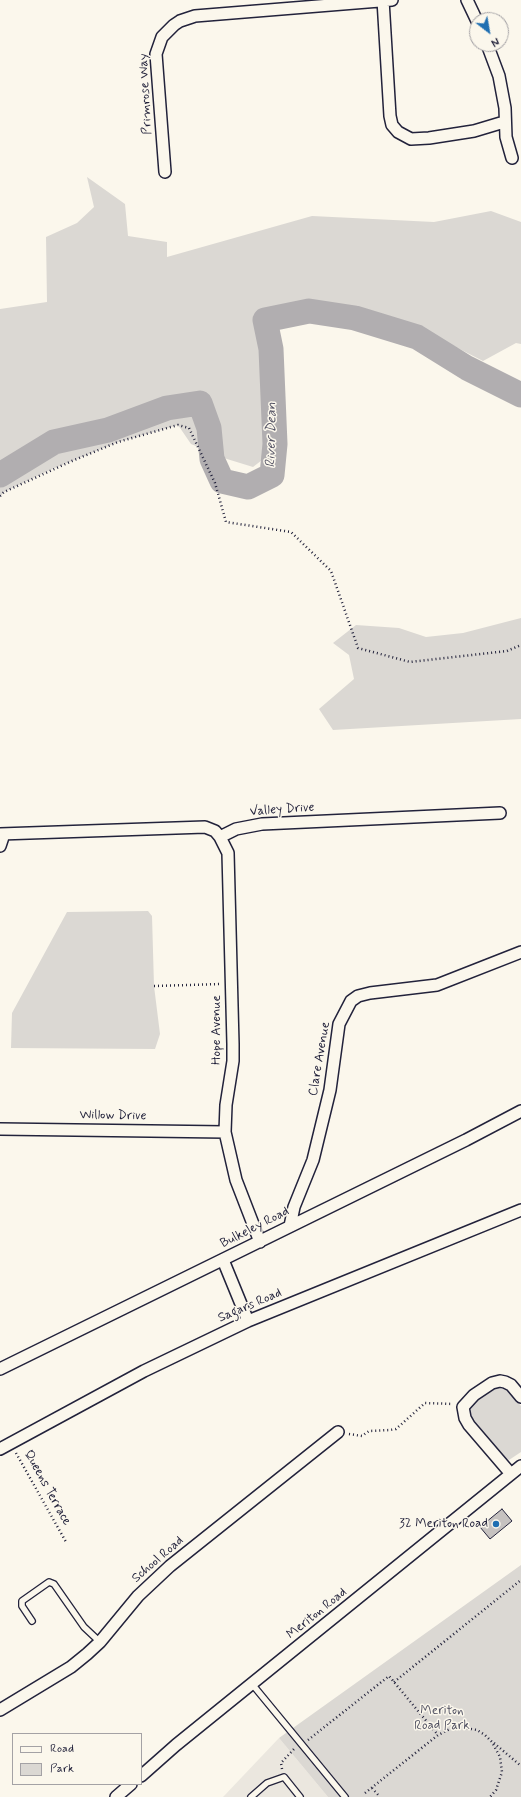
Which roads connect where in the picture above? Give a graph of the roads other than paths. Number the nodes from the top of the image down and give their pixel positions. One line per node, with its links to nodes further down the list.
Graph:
1 (383, 0): 2 (street, Primrose Way); 6 (street); 8 (street, Primrose Way)
2 (392, 0)
3 (467, 0): 4 (street)
4 (473, 12)
5 (490, 52): 6 (street)
6 (504, 122): 7 (street)
7 (512, 158)
8 (165, 172)
9 (500, 813): 11 (street, Valley Drive)
10 (2, 834): 11 (street); 12 (street)
11 (220, 837): 16 (street, Hope Avenue)
12 (0, 846)
13 (521, 952): 18 (street, Clare Avenue)
14 (521, 1111): 18 (street, Bulkeley Road)
15 (0, 1129): 16 (street, Willow Drive)
16 (225, 1132): 19 (street, Hope Avenue)
17 (521, 1210): 21 (street, Sagars Road)
18 (290, 1226): 19 (street, Bulkeley Road)
19 (260, 1242): 20 (street, Bulkeley Road)
20 (223, 1260): 21 (street); 22 (street, Bulkeley Road)
21 (248, 1321): 25 (street, Sagars Road)
22 (0, 1369)
23 (521, 1397): 27 (street)
24 (338, 1432): 29 (street, School Road)
25 (0, 1449)
26 (521, 1466): 27 (street, Meriton Road)
27 (511, 1474): 30 (street, Meriton Road)
28 (32, 1621): 29 (lane)
29 (100, 1642): 31 (street, School Road)
30 (252, 1684): 32 (street, Meriton Road); 37 (lane)
31 (0, 1710)
32 (142, 1775)
33 (130, 1785): 34 (street)
34 (116, 1797)
35 (251, 1797): 36 (lane)
36 (300, 1797)
37 (345, 1797)

